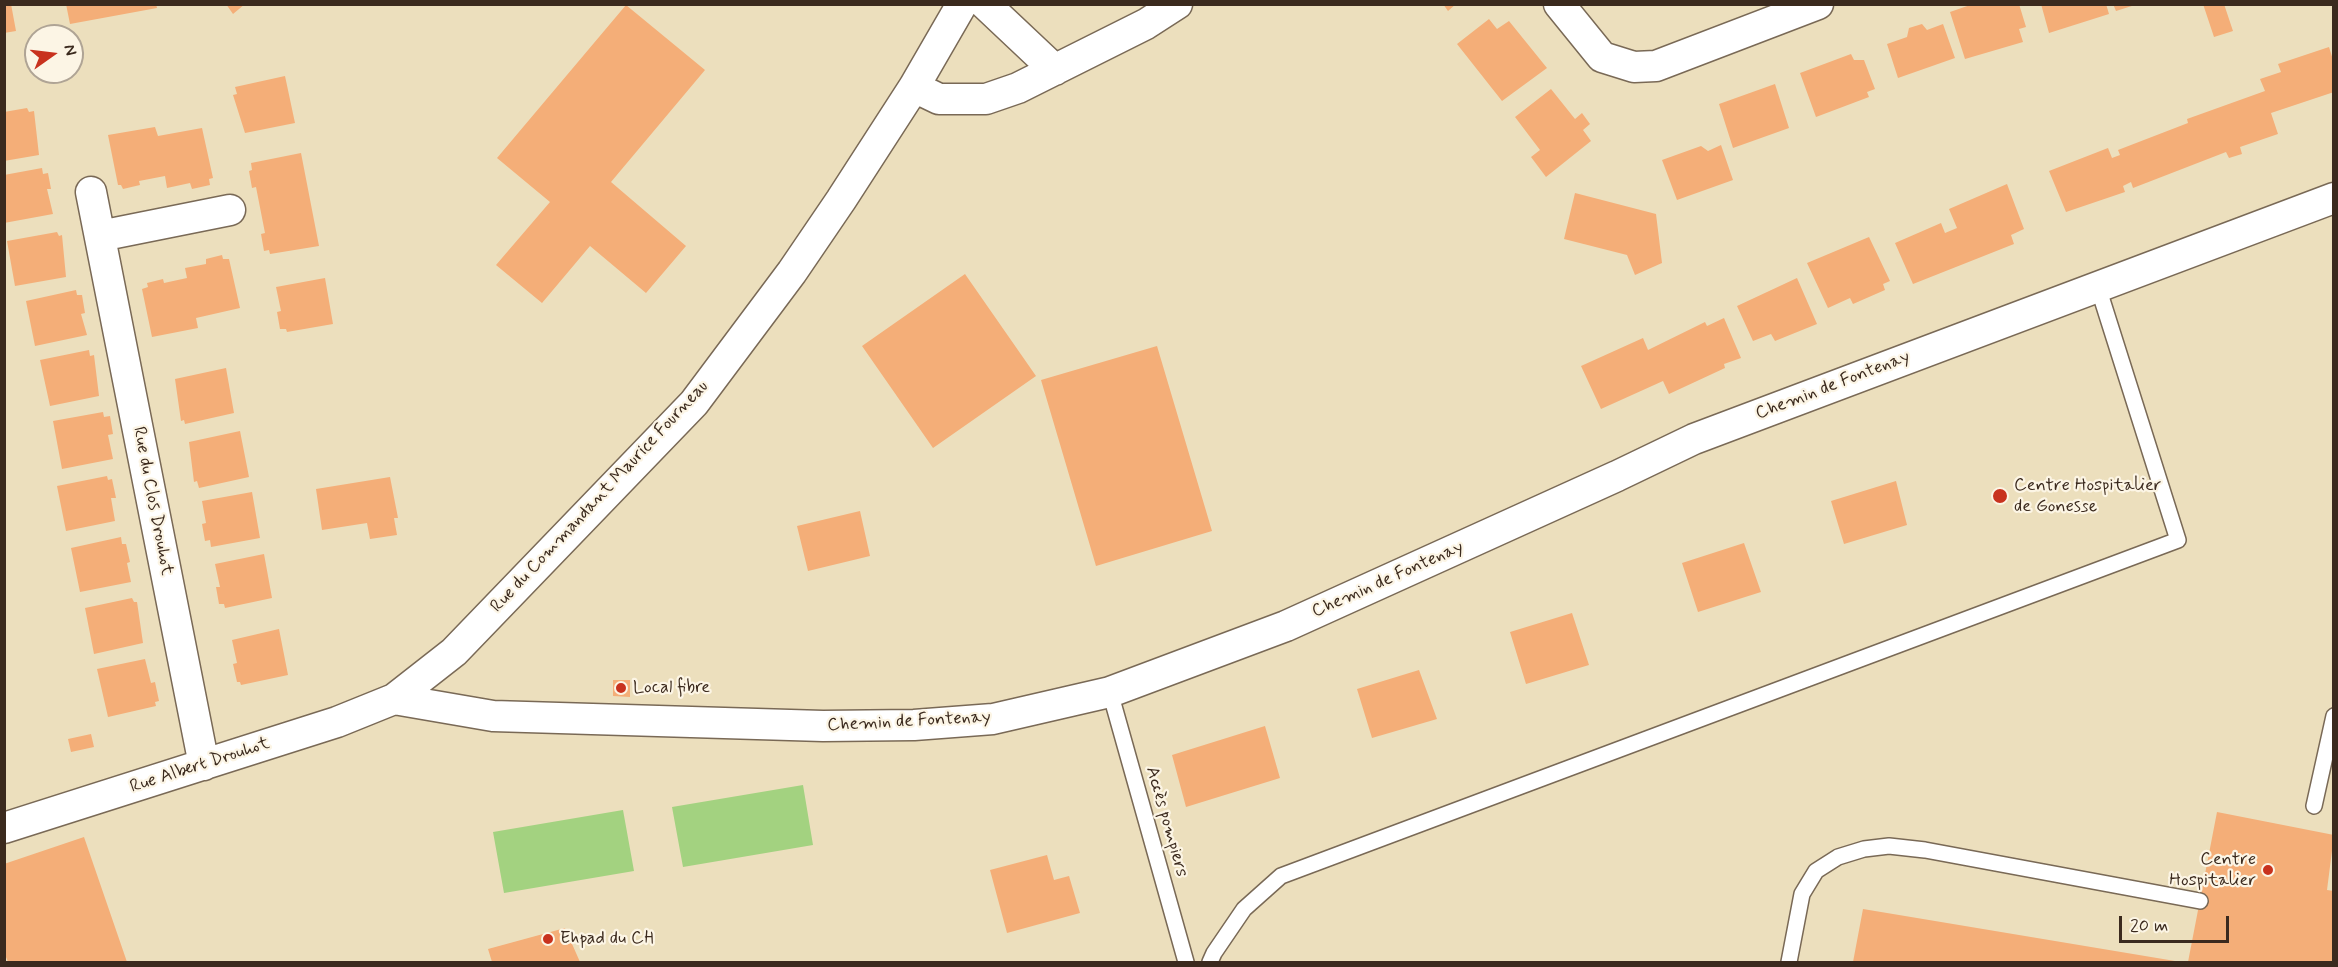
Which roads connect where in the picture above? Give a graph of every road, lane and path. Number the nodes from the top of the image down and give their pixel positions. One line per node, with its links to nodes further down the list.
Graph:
1 (962, 4): 7 (street, Rue du Commandant Maurice Fourneau)
2 (985, 4): 6 (street)
3 (1177, 4): 6 (street)
4 (1559, 4): 5 (street)
5 (1818, 4)
6 (1055, 70): 7 (street)
7 (914, 87): 14 (street, Rue du Commandant Maurice Fourneau)
8 (91, 192): 11 (street, Rue du Clos Drouhot)
9 (2334, 198): 12 (street, Chemin de Fontenay)
10 (230, 210): 11 (street)
11 (100, 236): 16 (street, Rue du Clos Drouhot)
12 (2098, 286): 13 (street, Chemin de Fontenay); 21 (lane)
13 (1110, 692): 14 (street, Chemin de Fontenay); 20 (lane, Accès pompiers)
14 (394, 699): 16 (street, Rue Albert Drouhot)
15 (2334, 716): 17 (lane)
16 (204, 765): 18 (street, Rue Albert Drouhot)
17 (2314, 806)
18 (4, 828)
19 (2200, 901): 22 (lane)
20 (1186, 963)
21 (1210, 963)
22 (1789, 963)

